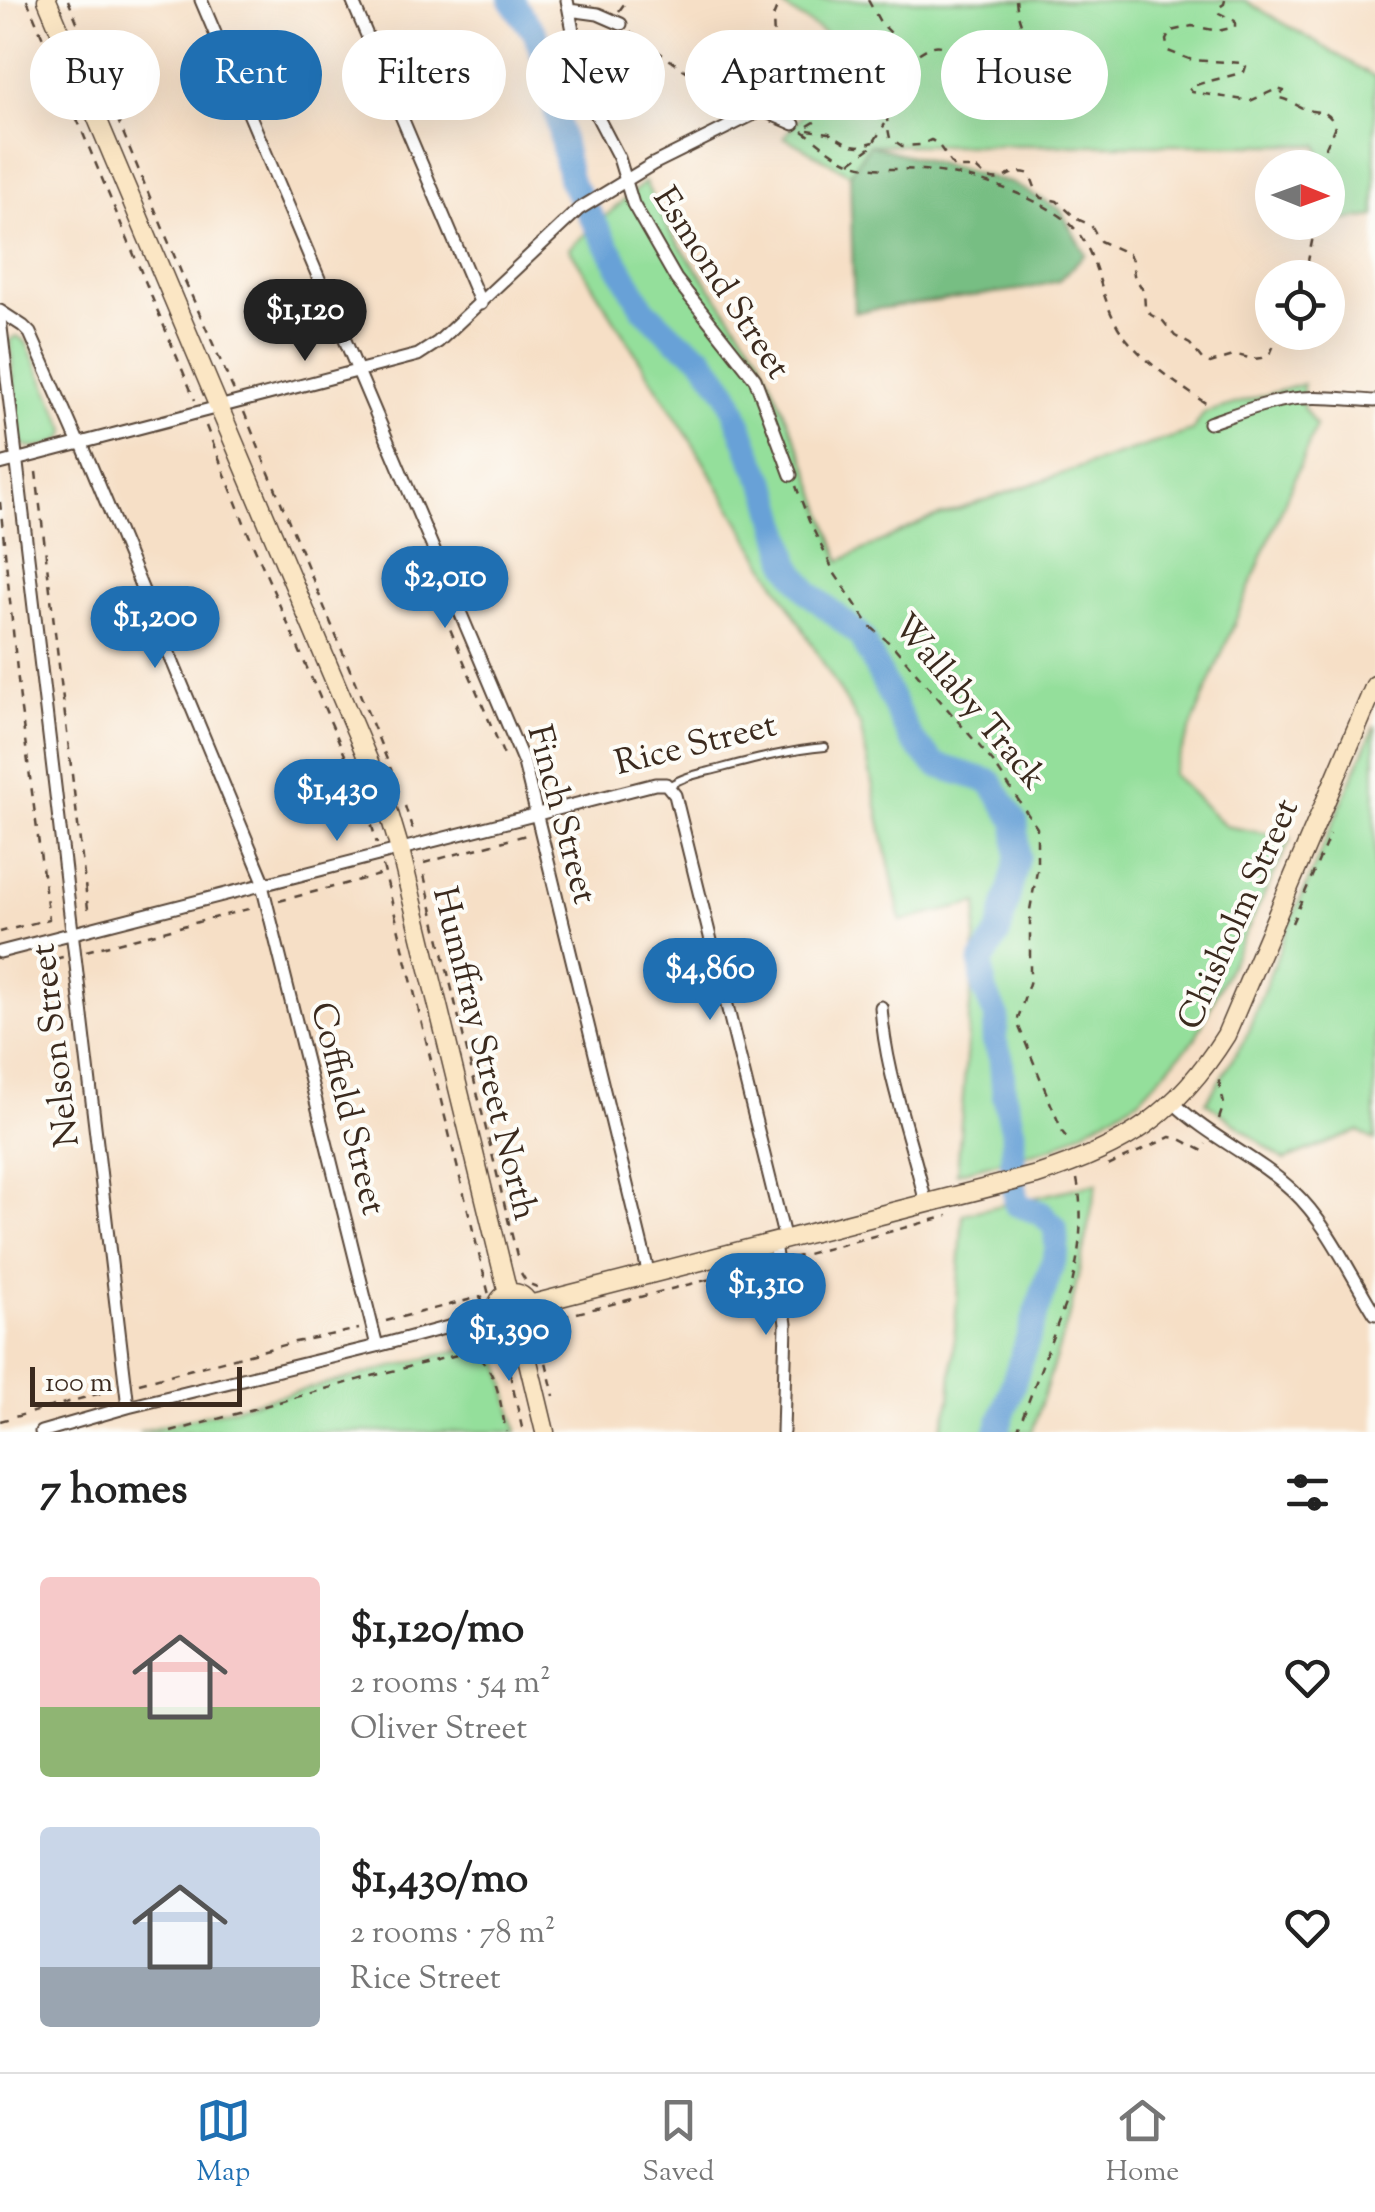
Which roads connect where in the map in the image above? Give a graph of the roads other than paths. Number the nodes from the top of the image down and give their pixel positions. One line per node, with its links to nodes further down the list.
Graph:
1 (47, 0): 14 (street, Humffray Street North)
2 (201, 0): 12 (street, Finch Street)
3 (352, 0): 10 (street)
4 (568, 5): 5 (street); 9 (street, Esmond Street)
5 (621, 24)
6 (741, 120): 9 (street)
7 (781, 120): 8 (street)
8 (798, 127)
9 (625, 180): 10 (street); 19 (street, Esmond Street)
10 (481, 304): 12 (street)
11 (0, 315): 16 (street, Coffield Street); 17 (street, Nelson Street)
12 (358, 372): 14 (street); 23 (street, Finch Street)
13 (1375, 401): 15 (street)
14 (220, 408): 16 (street); 24 (street, Humffray Street North)
15 (1209, 423)
16 (81, 444): 17 (street); 25 (street, Coffield Street)
17 (16, 460): 18 (street); 26 (street, Nelson Street)
18 (0, 464)
19 (792, 475)
20 (1375, 685): 29 (street, Chisholm Street)
21 (825, 747): 22 (lane, Rice Street)
22 (669, 786): 23 (street, Rice Street); 31 (street)
23 (536, 814): 24 (street, Rice Street); 32 (street, Finch Street)
24 (400, 850): 25 (street, Rice Street); 33 (street, Humffray Street North)
25 (264, 884): 26 (street, Rice Street); 38 (street, Coffield Street)
26 (72, 934): 27 (street, Rice Street); 39 (street, Nelson Street)
27 (0, 952)
28 (881, 1007): 30 (street)
29 (1174, 1103): 30 (street, Chisholm Street); 35 (street)
30 (926, 1204): 31 (street, Chisholm Street)
31 (779, 1241): 32 (street, Chisholm Street); 42 (street)
32 (648, 1275): 34 (street, Chisholm Street)
33 (508, 1293): 34 (street); 36 (street)
34 (535, 1303): 37 (street)
35 (1375, 1314)
36 (490, 1320): 37 (street); 38 (street)
37 (519, 1324): 41 (street)
38 (377, 1346): 39 (street)
39 (128, 1407): 40 (street)
40 (41, 1432)
41 (545, 1432)
42 (784, 1432)

